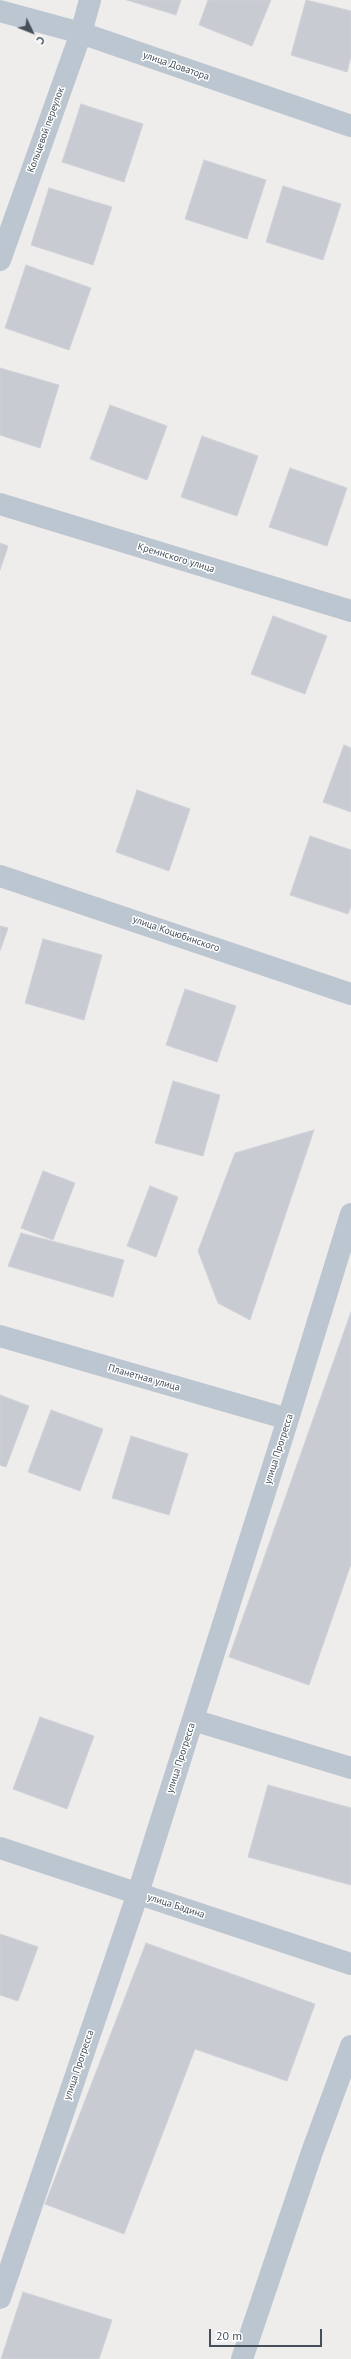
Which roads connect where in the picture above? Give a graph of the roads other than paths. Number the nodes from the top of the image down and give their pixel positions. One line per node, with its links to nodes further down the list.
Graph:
1 (90, 0): 3 (street, Кольцевой переулок)
2 (0, 10): 3 (street, улица Доватора)
3 (81, 33): 4 (street, улица Доватора); 5 (street, Кольцевой переулок)
4 (351, 126)
5 (0, 260)
6 (0, 504): 7 (street, Кремнского улица)
7 (351, 611)
8 (0, 876): 9 (street, улица Коцюбинского)
9 (351, 994)
10 (350, 1220): 12 (street, улица Прогресса)
11 (0, 1336): 12 (street, Планетная улица)
12 (288, 1419): 13 (street, улица Прогресса)
13 (193, 1720): 14 (street); 16 (street, улица Прогресса)
14 (351, 1768)
15 (0, 1848): 16 (street, улица Бадина)
16 (138, 1893): 17 (street, улица Бадина); 19 (street, улица Прогресса)
17 (351, 1964)
18 (351, 2046): 20 (street)
19 (0, 2298)
20 (242, 2359)

